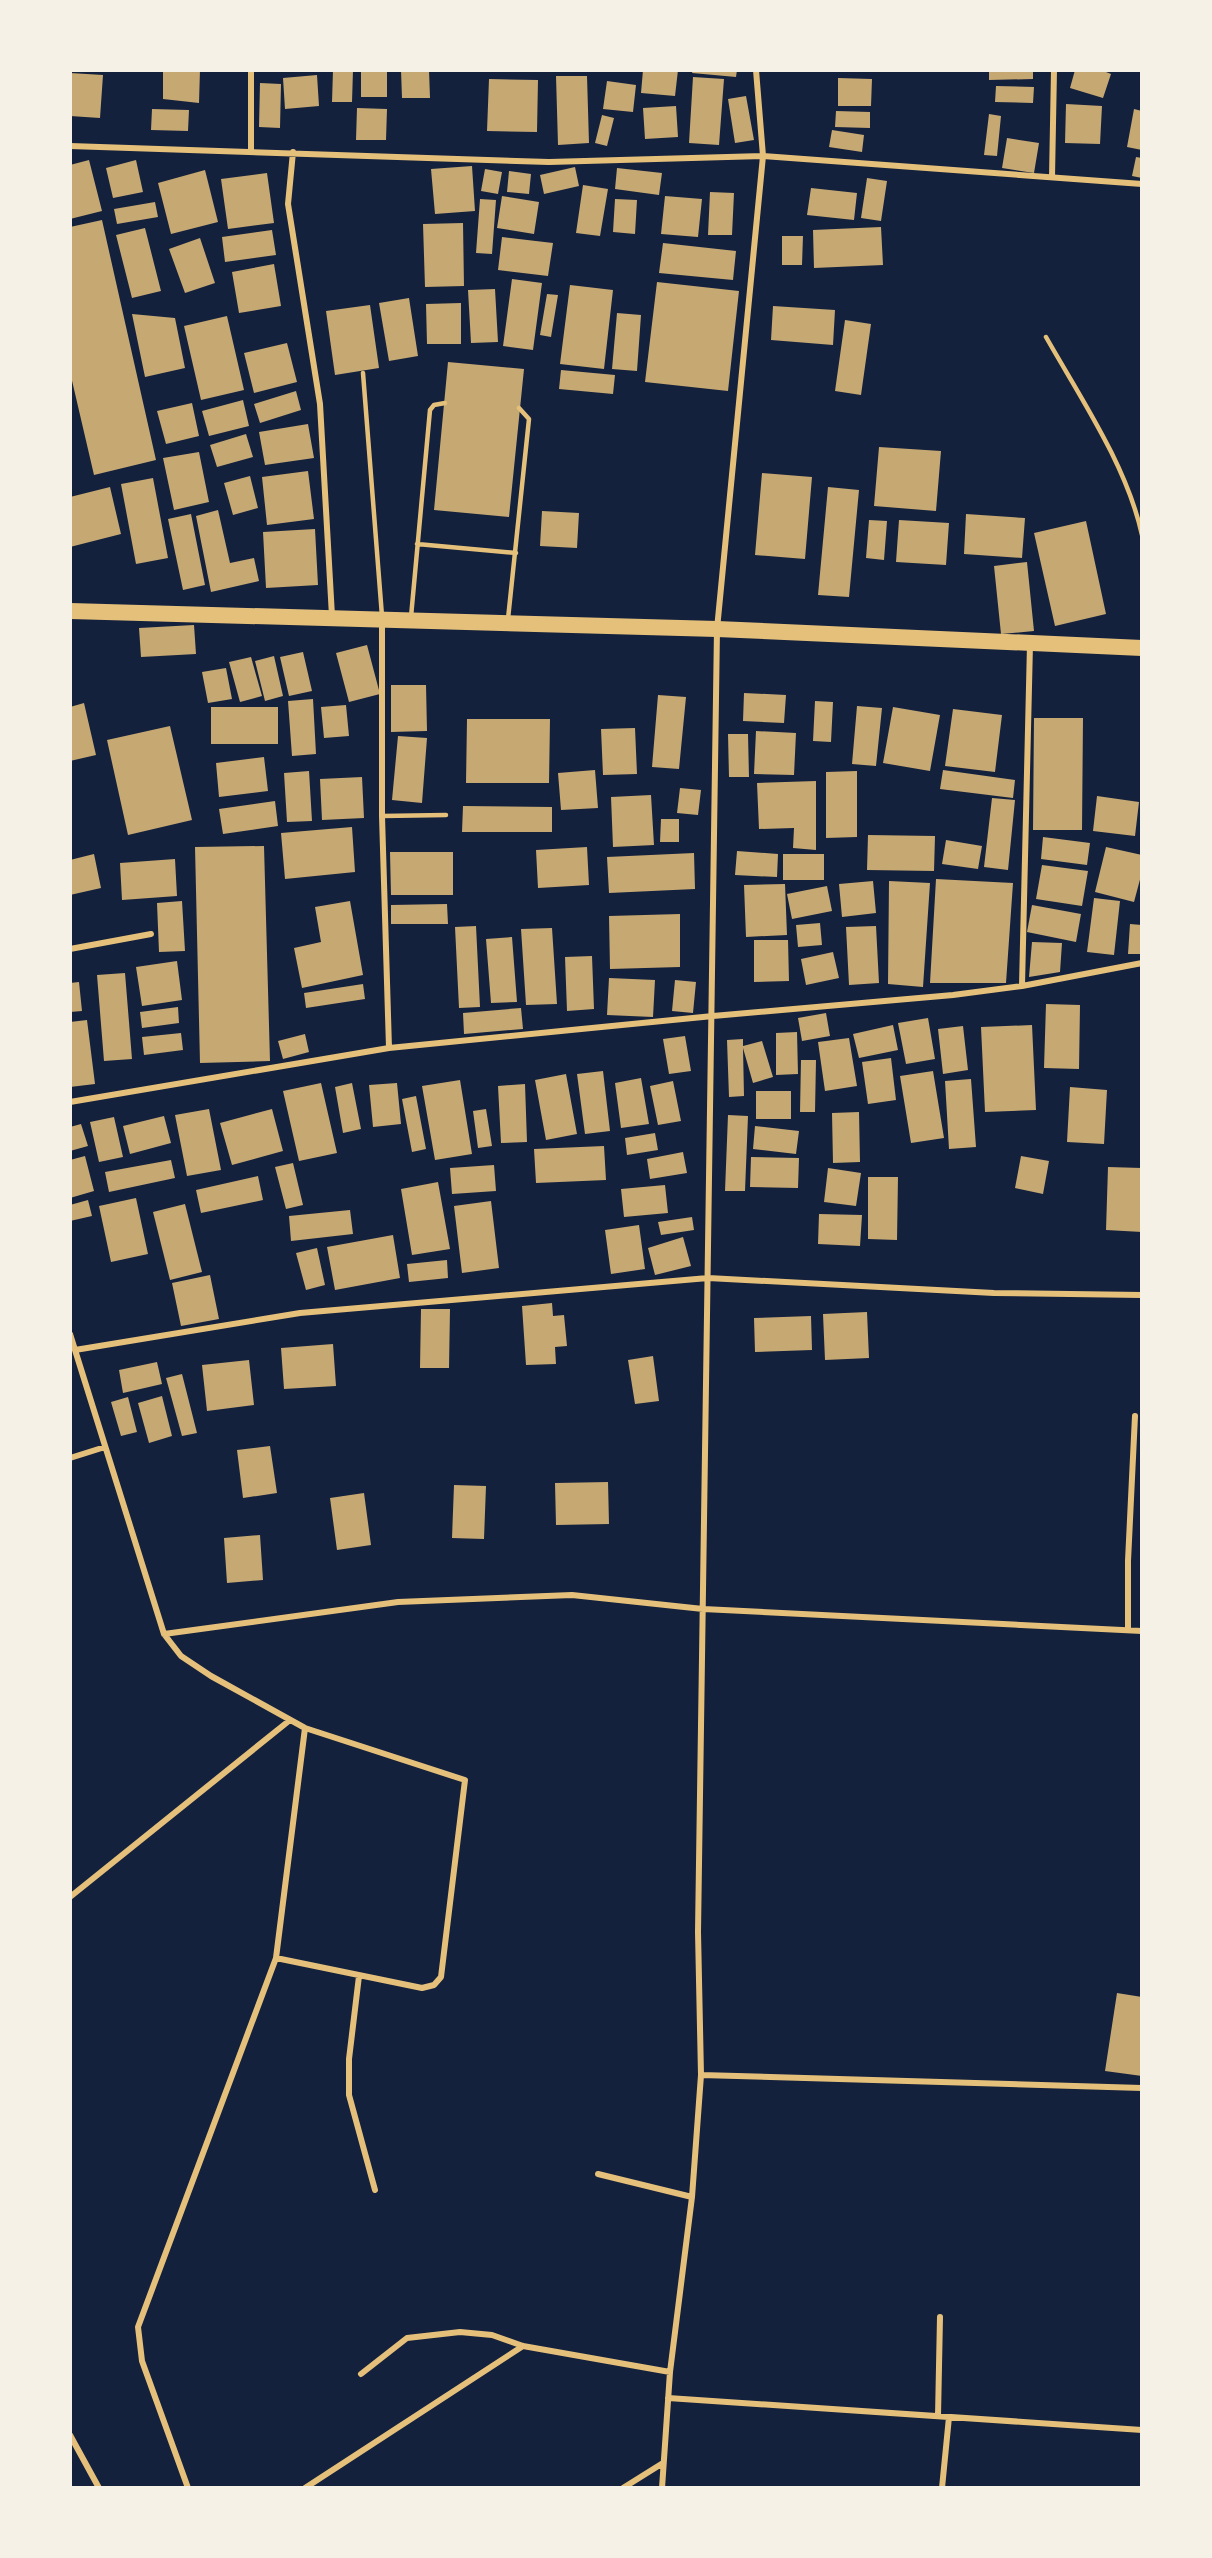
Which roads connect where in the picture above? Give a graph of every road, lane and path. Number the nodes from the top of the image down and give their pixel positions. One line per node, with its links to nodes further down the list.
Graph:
1 (251, 70): 5 (street)
2 (756, 70): 7 (street)
3 (1054, 70): 8 (street)
4 (70, 146): 5 (street)
5 (251, 151): 6 (street)
6 (293, 152): 7 (street); 18 (street)
7 (764, 156): 8 (street); 22 (street)
8 (1052, 177): 9 (street)
9 (1142, 184)
10 (1046, 337): 14 (lane)
11 (363, 373): 19 (lane)
12 (445, 403): 15 (lane)
13 (519, 408): 16 (lane)
14 (1142, 535)
15 (417, 544): 16 (lane); 20 (lane)
16 (516, 553): 21 (lane)
17 (70, 611): 18 (highway)
18 (332, 620): 19 (highway)
19 (382, 622): 20 (highway); 26 (street)
20 (410, 622): 21 (highway)
21 (508, 624): 22 (highway)
22 (717, 629): 23 (highway); 31 (street)
23 (1030, 644): 24 (highway); 30 (street)
24 (1142, 648)
25 (446, 815): 26 (lane)
26 (382, 816): 32 (street)
27 (152, 934): 28 (street)
28 (70, 949)
29 (1142, 963): 30 (street)
30 (1022, 986): 31 (street)
31 (713, 1016): 32 (street); 34 (street)
32 (389, 1048): 33 (street)
33 (70, 1102)
34 (708, 1278): 35 (street); 37 (street); 41 (street)
35 (1142, 1295)
36 (70, 1335): 37 (street)
37 (75, 1350): 39 (street)
38 (1136, 1416): 42 (street)
39 (105, 1447): 40 (street); 44 (street)
40 (70, 1458)
41 (703, 1609): 42 (street); 44 (street); 50 (street)
42 (1128, 1630): 43 (street)
43 (1142, 1631)
44 (164, 1634): 45 (street)
45 (290, 1720): 46 (street); 47 (street)
46 (305, 1728): 48 (street); 49 (street)
47 (70, 1897)
48 (276, 1958): 49 (street); 66 (street)
49 (359, 1976): 53 (street)
50 (700, 2075): 51 (street); 54 (street)
51 (1142, 2088)
52 (598, 2174): 54 (street)
53 (375, 2190)
54 (692, 2197): 57 (street)
55 (940, 2317): 60 (street)
56 (524, 2346): 57 (street); 58 (street); 67 (street)
57 (670, 2372): 59 (street)
58 (361, 2374)
59 (668, 2398): 60 (street); 64 (street)
60 (938, 2416): 61 (street)
61 (949, 2417): 62 (street); 70 (street)
62 (1142, 2430)
63 (70, 2435): 65 (street)
64 (663, 2463): 68 (street); 69 (street)
65 (99, 2487)
66 (188, 2487)
67 (305, 2487)
68 (623, 2487)
69 (662, 2487)
70 (942, 2487)

